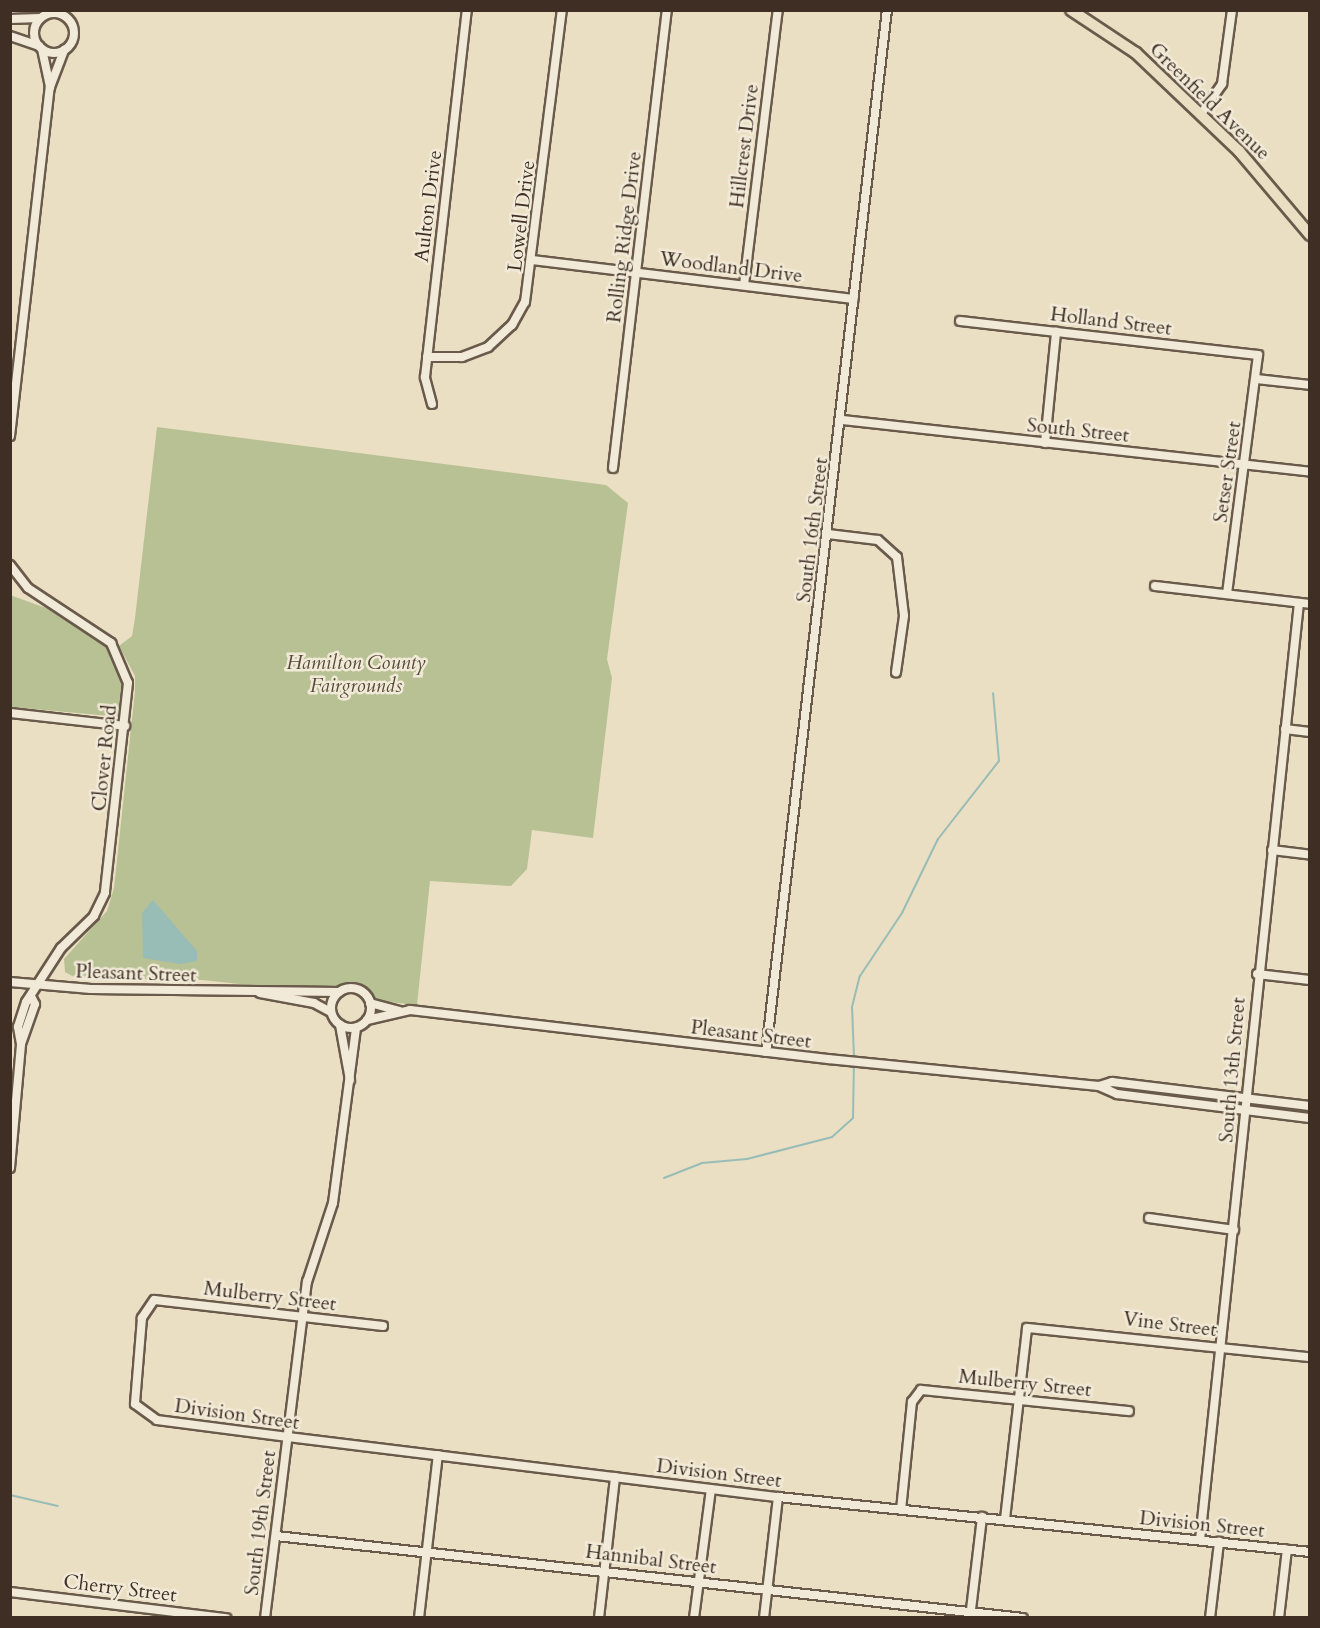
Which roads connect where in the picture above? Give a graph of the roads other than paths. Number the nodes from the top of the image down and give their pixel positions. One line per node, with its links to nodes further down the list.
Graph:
1 (68, 10): 11 (street)
2 (467, 10): 25 (street, Aulton Drive)
3 (562, 10): 18 (street, Lowell Drive)
4 (667, 10): 19 (street, Rolling Ridge Drive)
5 (778, 10): 20 (street, Hillcrest Drive)
6 (887, 10): 21 (street, South 16th Street)
7 (1071, 10): 16 (main road, Greenfield Avenue)
8 (1232, 10): 16 (street)
9 (43, 15): 10 (street); 11 (street); 13 (street)
10 (10, 19)
11 (69, 20): 14 (street)
12 (10, 36): 13 (street)
13 (40, 47): 14 (street); 15 (street)
14 (64, 50): 15 (street)
15 (50, 87): 30 (street)
16 (1200, 114): 17 (main road, Greenfield Avenue)
17 (1310, 235)
18 (532, 260): 19 (street, Woodland Drive); 25 (street, Lowell Drive)
19 (636, 272): 20 (street, Woodland Drive); 33 (street, Rolling Ridge Drive)
20 (744, 285): 21 (street, Woodland Drive)
21 (854, 299): 29 (street, South 16th Street)
22 (960, 321): 23 (street, Holland Street)
23 (1056, 332): 24 (street, Holland Street); 31 (street)
24 (1258, 355): 26 (street, Setser Street)
25 (427, 357): 28 (street, Aulton Drive)
26 (1256, 379): 27 (street); 32 (street, Setser Street)
27 (1310, 385)
28 (432, 404)
29 (842, 420): 31 (street, South Street); 35 (street, South 16th Street)
30 (10, 436)
31 (1046, 443): 32 (street, South Street)
32 (1245, 465): 34 (street, South Street); 38 (street, Setser Street)
33 (613, 468)
34 (1310, 472)
35 (828, 534): 41 (street); 60 (street, South 16th Street)
36 (10, 565): 43 (street, Clover Road)
37 (1155, 586): 38 (street)
38 (1227, 593): 39 (street)
39 (1299, 603): 40 (street); 44 (street, South 13th Street)
40 (1310, 604)
41 (897, 672)
42 (10, 713): 43 (street)
43 (125, 726): 51 (street, Clover Road)
44 (1285, 729): 45 (street); 46 (street, South 13th Street)
45 (1310, 732)
46 (1272, 850): 47 (street); 48 (street, South 13th Street)
47 (1310, 855)
48 (1257, 974): 49 (street); 63 (street, South 13th Street)
49 (1310, 980)
50 (10, 982): 51 (street, Pleasant Street)
51 (37, 986): 53 (street, Pleasant Street); 67 (street, Clover Road)
52 (339, 992): 53 (street, Pleasant Street); 54 (street); 56 (street)
53 (260, 993): 56 (street, Pleasant Street)
54 (370, 1003): 55 (street, Pleasant Street); 57 (street)
55 (400, 1011): 57 (street, Pleasant Street); 60 (street, Pleasant Street)
56 (332, 1012): 58 (street)
57 (367, 1020): 59 (street)
58 (340, 1025): 59 (street); 61 (street, South 19th Street)
59 (356, 1028): 61 (street, South 19th Street)
60 (766, 1052): 62 (street, Pleasant Street)
61 (350, 1080): 70 (street, South 19th Street)
62 (1099, 1086): 63 (street, Pleasant Street); 65 (street, Pleasant Street)
63 (1245, 1097): 64 (street, Pleasant Street); 65 (street, South 13th Street)
64 (1310, 1106)
65 (1244, 1110): 66 (street, Pleasant Street); 69 (street, South 13th Street)
66 (1310, 1118)
67 (10, 1168)
68 (1149, 1218): 69 (street)
69 (1234, 1230): 72 (street, South 13th Street)
70 (302, 1316): 71 (street, Mulberry Street); 75 (street, Mulberry Street); 77 (street, South 19th Street)
71 (383, 1326)
72 (1222, 1347): 73 (street, Vine Street); 74 (street, Vine Street); 86 (street, South 13th Street)
73 (1310, 1357)
74 (1018, 1399): 76 (street, Mulberry Street); 82 (street, Mulberry Street); 84 (street)
75 (134, 1401): 77 (street, Division Street)
76 (1129, 1411)
77 (288, 1437): 78 (street, Division Street); 85 (street, South 19th Street)
78 (438, 1455): 79 (street, Division Street); 89 (street)
79 (615, 1478): 80 (street, Division Street); 91 (street)
80 (711, 1489): 81 (street, Division Street); 92 (street)
81 (778, 1497): 82 (street, Division Street); 93 (street)
82 (901, 1510): 83 (street, Division Street)
83 (982, 1517): 84 (street, Division Street); 95 (street)
84 (1005, 1519): 86 (street, Division Street)
85 (276, 1536): 89 (street, Hannibal Street); 97 (street, South 19th Street)
86 (1200, 1540): 87 (street, Division Street)
87 (1219, 1542): 88 (street, Division Street); 103 (street)
88 (1287, 1550): 90 (street, Division Street); 104 (street)
89 (427, 1551): 91 (street, Hannibal Street); 98 (street)
90 (1310, 1552)
91 (604, 1570): 92 (street, Hannibal Street); 99 (street)
92 (699, 1581): 93 (street, Hannibal Street); 100 (street)
93 (767, 1589): 95 (street, Hannibal Street); 101 (street)
94 (10, 1592): 96 (street, Cherry Street)
95 (970, 1615): 102 (street, Hannibal Street)
96 (226, 1617)
97 (265, 1617)
98 (419, 1617)
99 (598, 1617)
100 (694, 1617)
101 (764, 1617)
102 (1023, 1617)
103 (1210, 1617)
104 (1280, 1617)

